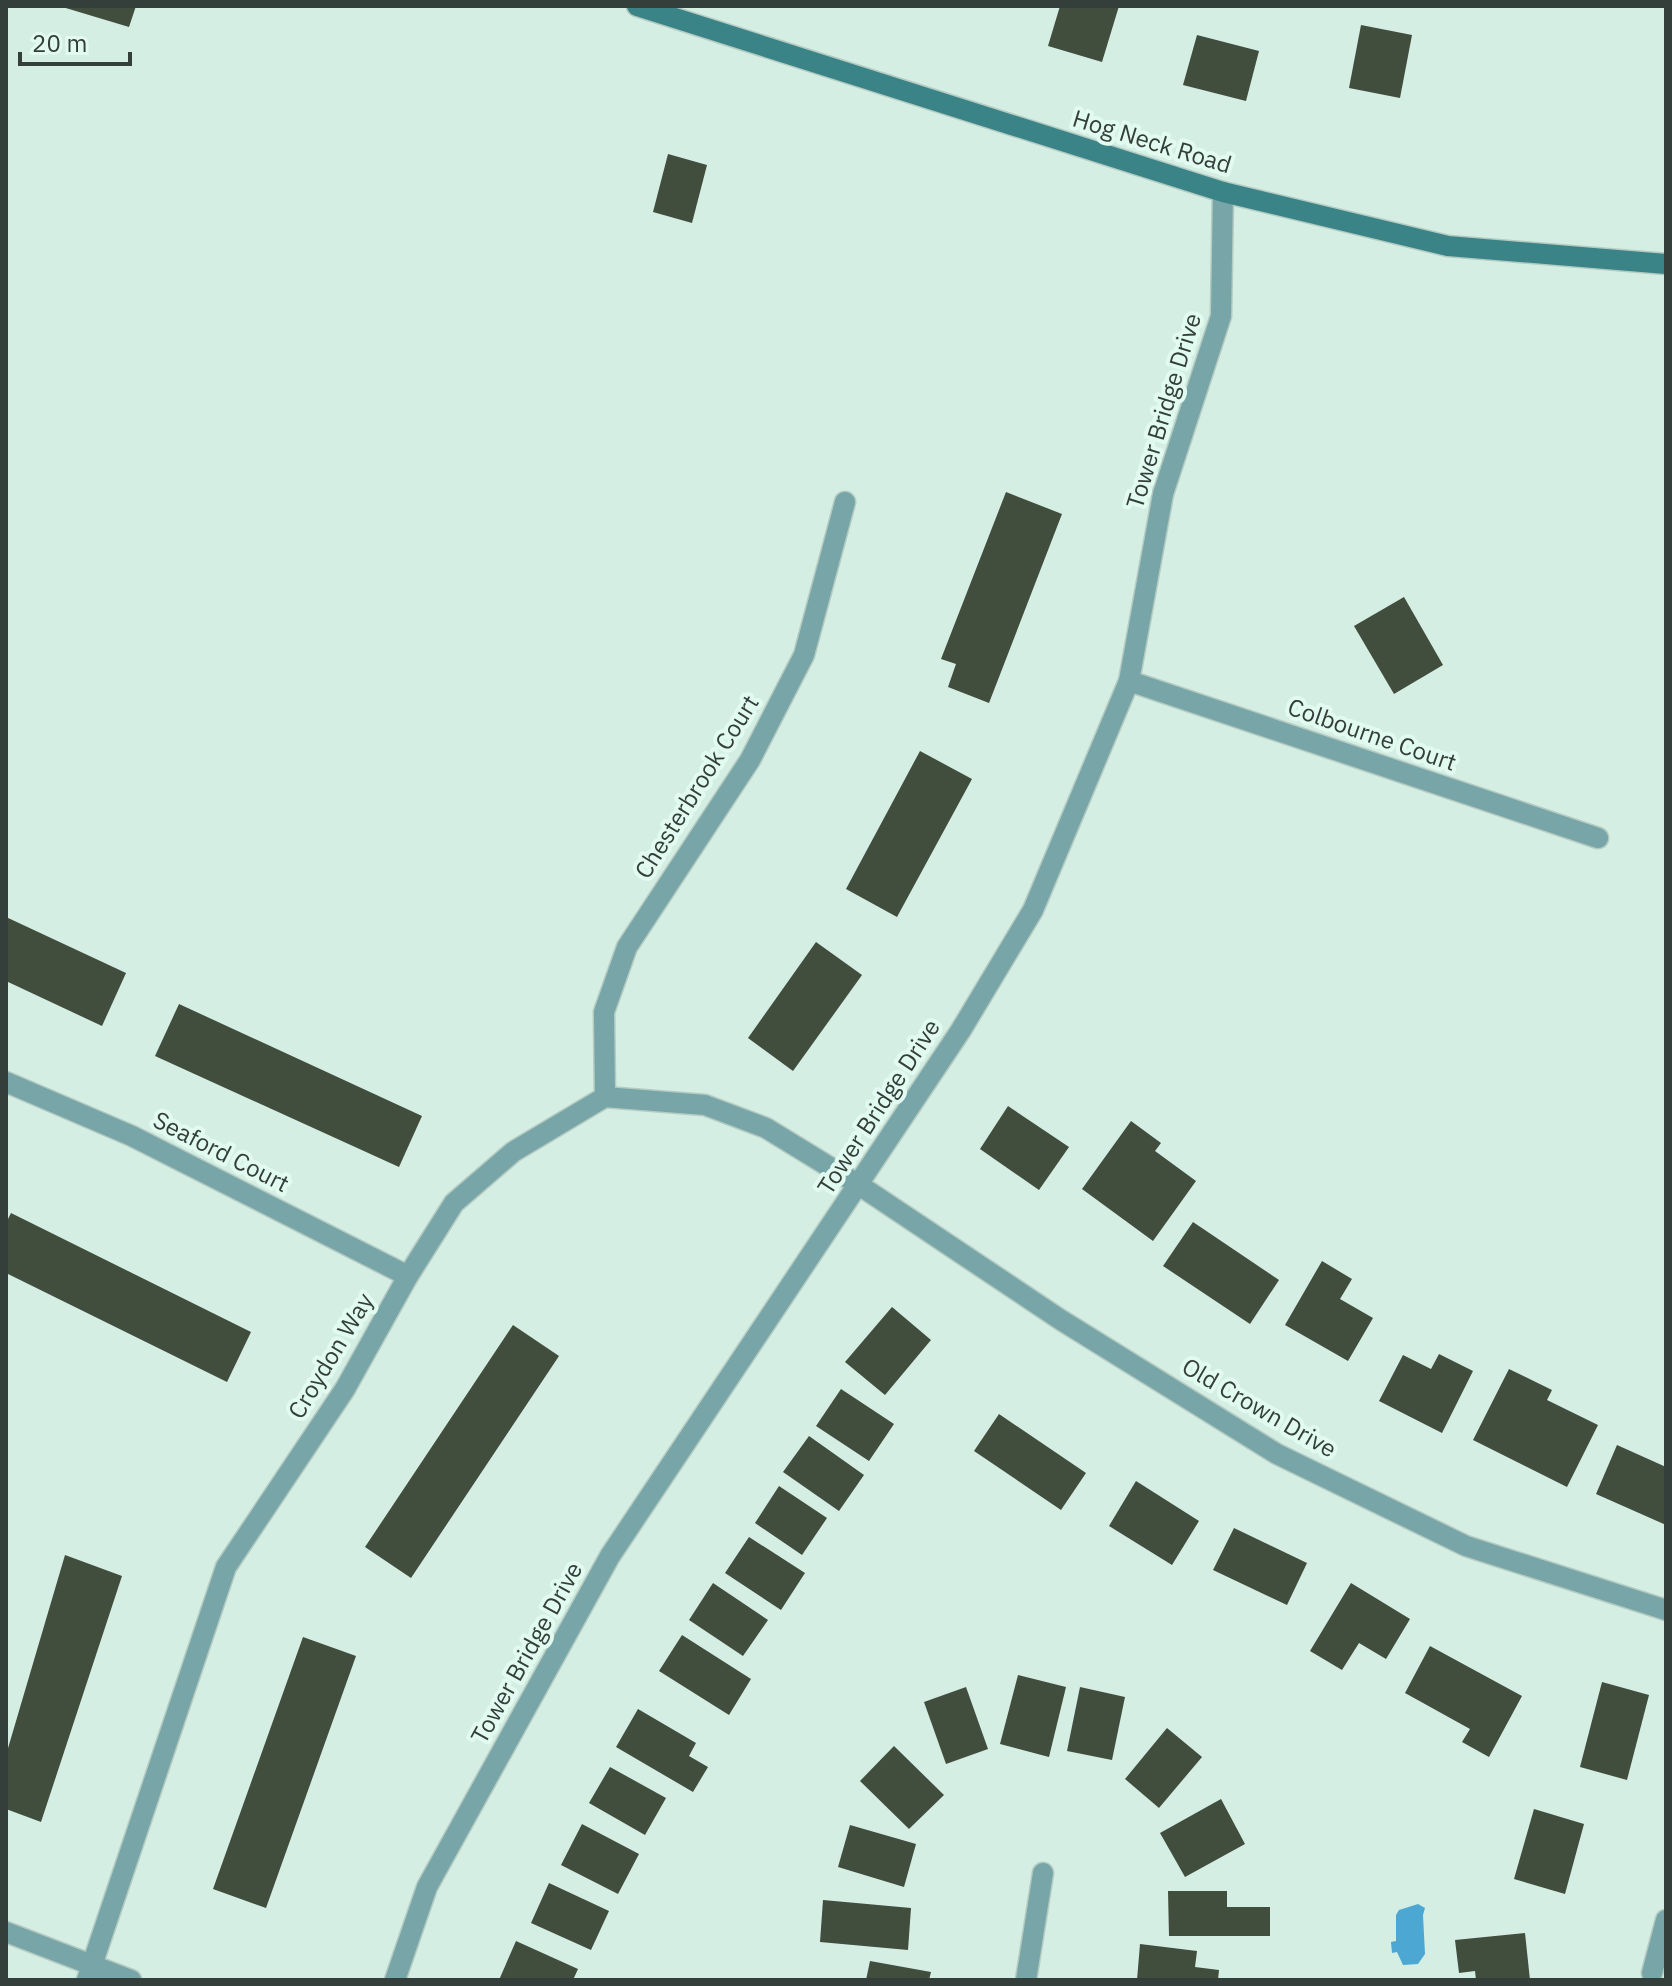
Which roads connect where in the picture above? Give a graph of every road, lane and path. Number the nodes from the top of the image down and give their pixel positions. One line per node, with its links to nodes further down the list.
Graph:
1 (637, 6): 2 (main road, Hog Neck Road)
2 (1223, 192): 3 (main road, Hog Neck Road); 5 (street, Tower Bridge Drive)
3 (1666, 264)
4 (845, 502): 8 (street, Chesterbrook Court)
5 (1129, 681): 6 (street, Colbourne Court); 9 (street, Tower Bridge Drive)
6 (1598, 838)
7 (6, 1082): 10 (street, Seaford Court)
8 (605, 1097): 9 (street); 10 (street, Croydon Way)
9 (859, 1185): 11 (street, Old Crown Drive); 18 (street, Tower Bridge Drive)
10 (408, 1276): 15 (street, Croydon Way)
11 (1666, 1610)
12 (1043, 1873): 19 (street)
13 (1666, 1920): 16 (street)
14 (6, 1932): 15 (street)
15 (89, 1972): 17 (street)
16 (1652, 1973)
17 (131, 1980)
18 (395, 1980)
19 (1026, 1980)

